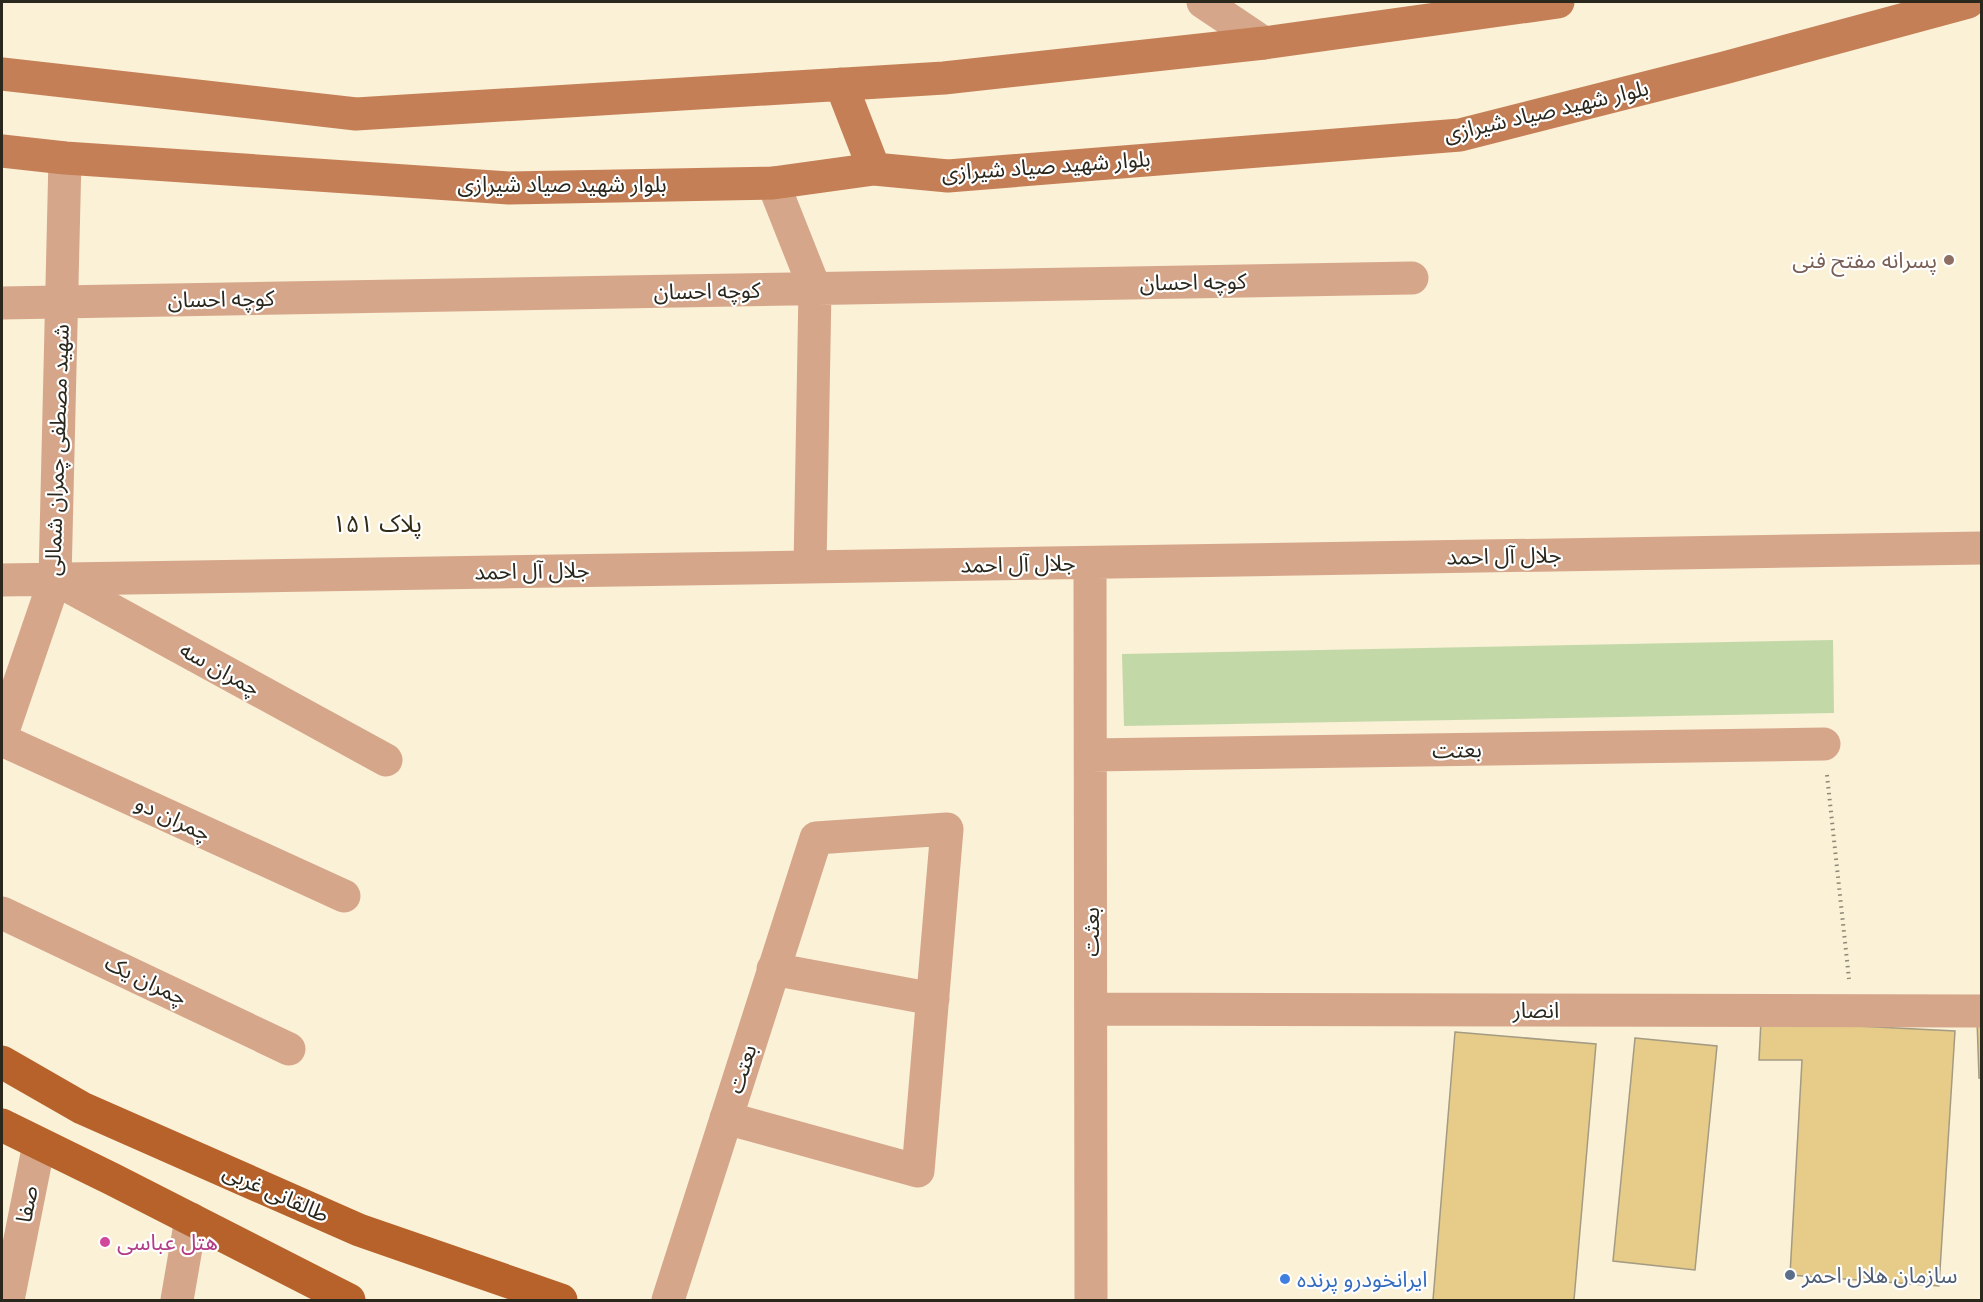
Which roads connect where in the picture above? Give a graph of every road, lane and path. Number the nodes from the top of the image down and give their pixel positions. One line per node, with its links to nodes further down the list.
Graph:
1 (1203, 2): 4 (street)
2 (1558, 2): 4 (main road)
3 (1968, 2): 9 (main road, بلوار شهید صیاد شیرازی)
4 (1264, 43): 6 (main road)
5 (2, 74): 6 (main road)
6 (841, 84): 9 (main road)
7 (2, 151): 8 (main road, بلوار شهید صیاد شیرازی)
8 (65, 158): 10 (main road, بلوار شهید صیاد شیرازی); 13 (street, شهید مصطفی چمران شمالی)
9 (874, 169): 10 (main road, بلوار شهید صیاد شیرازی)
10 (773, 183): 12 (street)
11 (1413, 278): 12 (street, کوچه احسان)
12 (815, 289): 13 (street, کوچه احسان); 17 (street)
13 (62, 302): 14 (street, کوچه احسان); 18 (street, شهید مصطفی چمران شمالی)
14 (2, 303)
15 (1982, 548): 16 (street, جلال آل احمد)
16 (1090, 563): 17 (street, جلال آل احمد); 23 (street, بعثت)
17 (810, 567): 18 (street, جلال آل احمد)
18 (55, 579): 19 (street, جلال آل احمد); 20 (street, شهید مصطفی چمران شمالی); 24 (street, چمران سه)
19 (2, 580)
20 (2, 734)
21 (2, 740): 25 (street, چمران دو)
22 (1824, 744): 23 (street, بعتت); 30 (path)
23 (1091, 755): 29 (street, بعثت)
24 (386, 760)
25 (344, 896)
26 (2, 913): 32 (street, چمران یک)
27 (773, 969): 28 (street); 28 (street, بعتت); 34 (street, بعتت)
28 (933, 999): 34 (street)
29 (1091, 1009): 30 (street, انصار); 43 (street, بعثت)
30 (1853, 1011): 31 (street, انصار)
31 (1982, 1011)
32 (289, 1049)
33 (2, 1062): 41 (main road, طالقانی غربی)
34 (726, 1118): 42 (street, بعتت)
35 (2, 1125): 36 (main road)
36 (39, 1144): 37 (main road); 38 (street, صفا)
37 (191, 1220): 39 (street); 40 (main road)
38 (8, 1300)
39 (177, 1300)
40 (349, 1300)
41 (561, 1300)
42 (668, 1300)
43 (1091, 1300)

